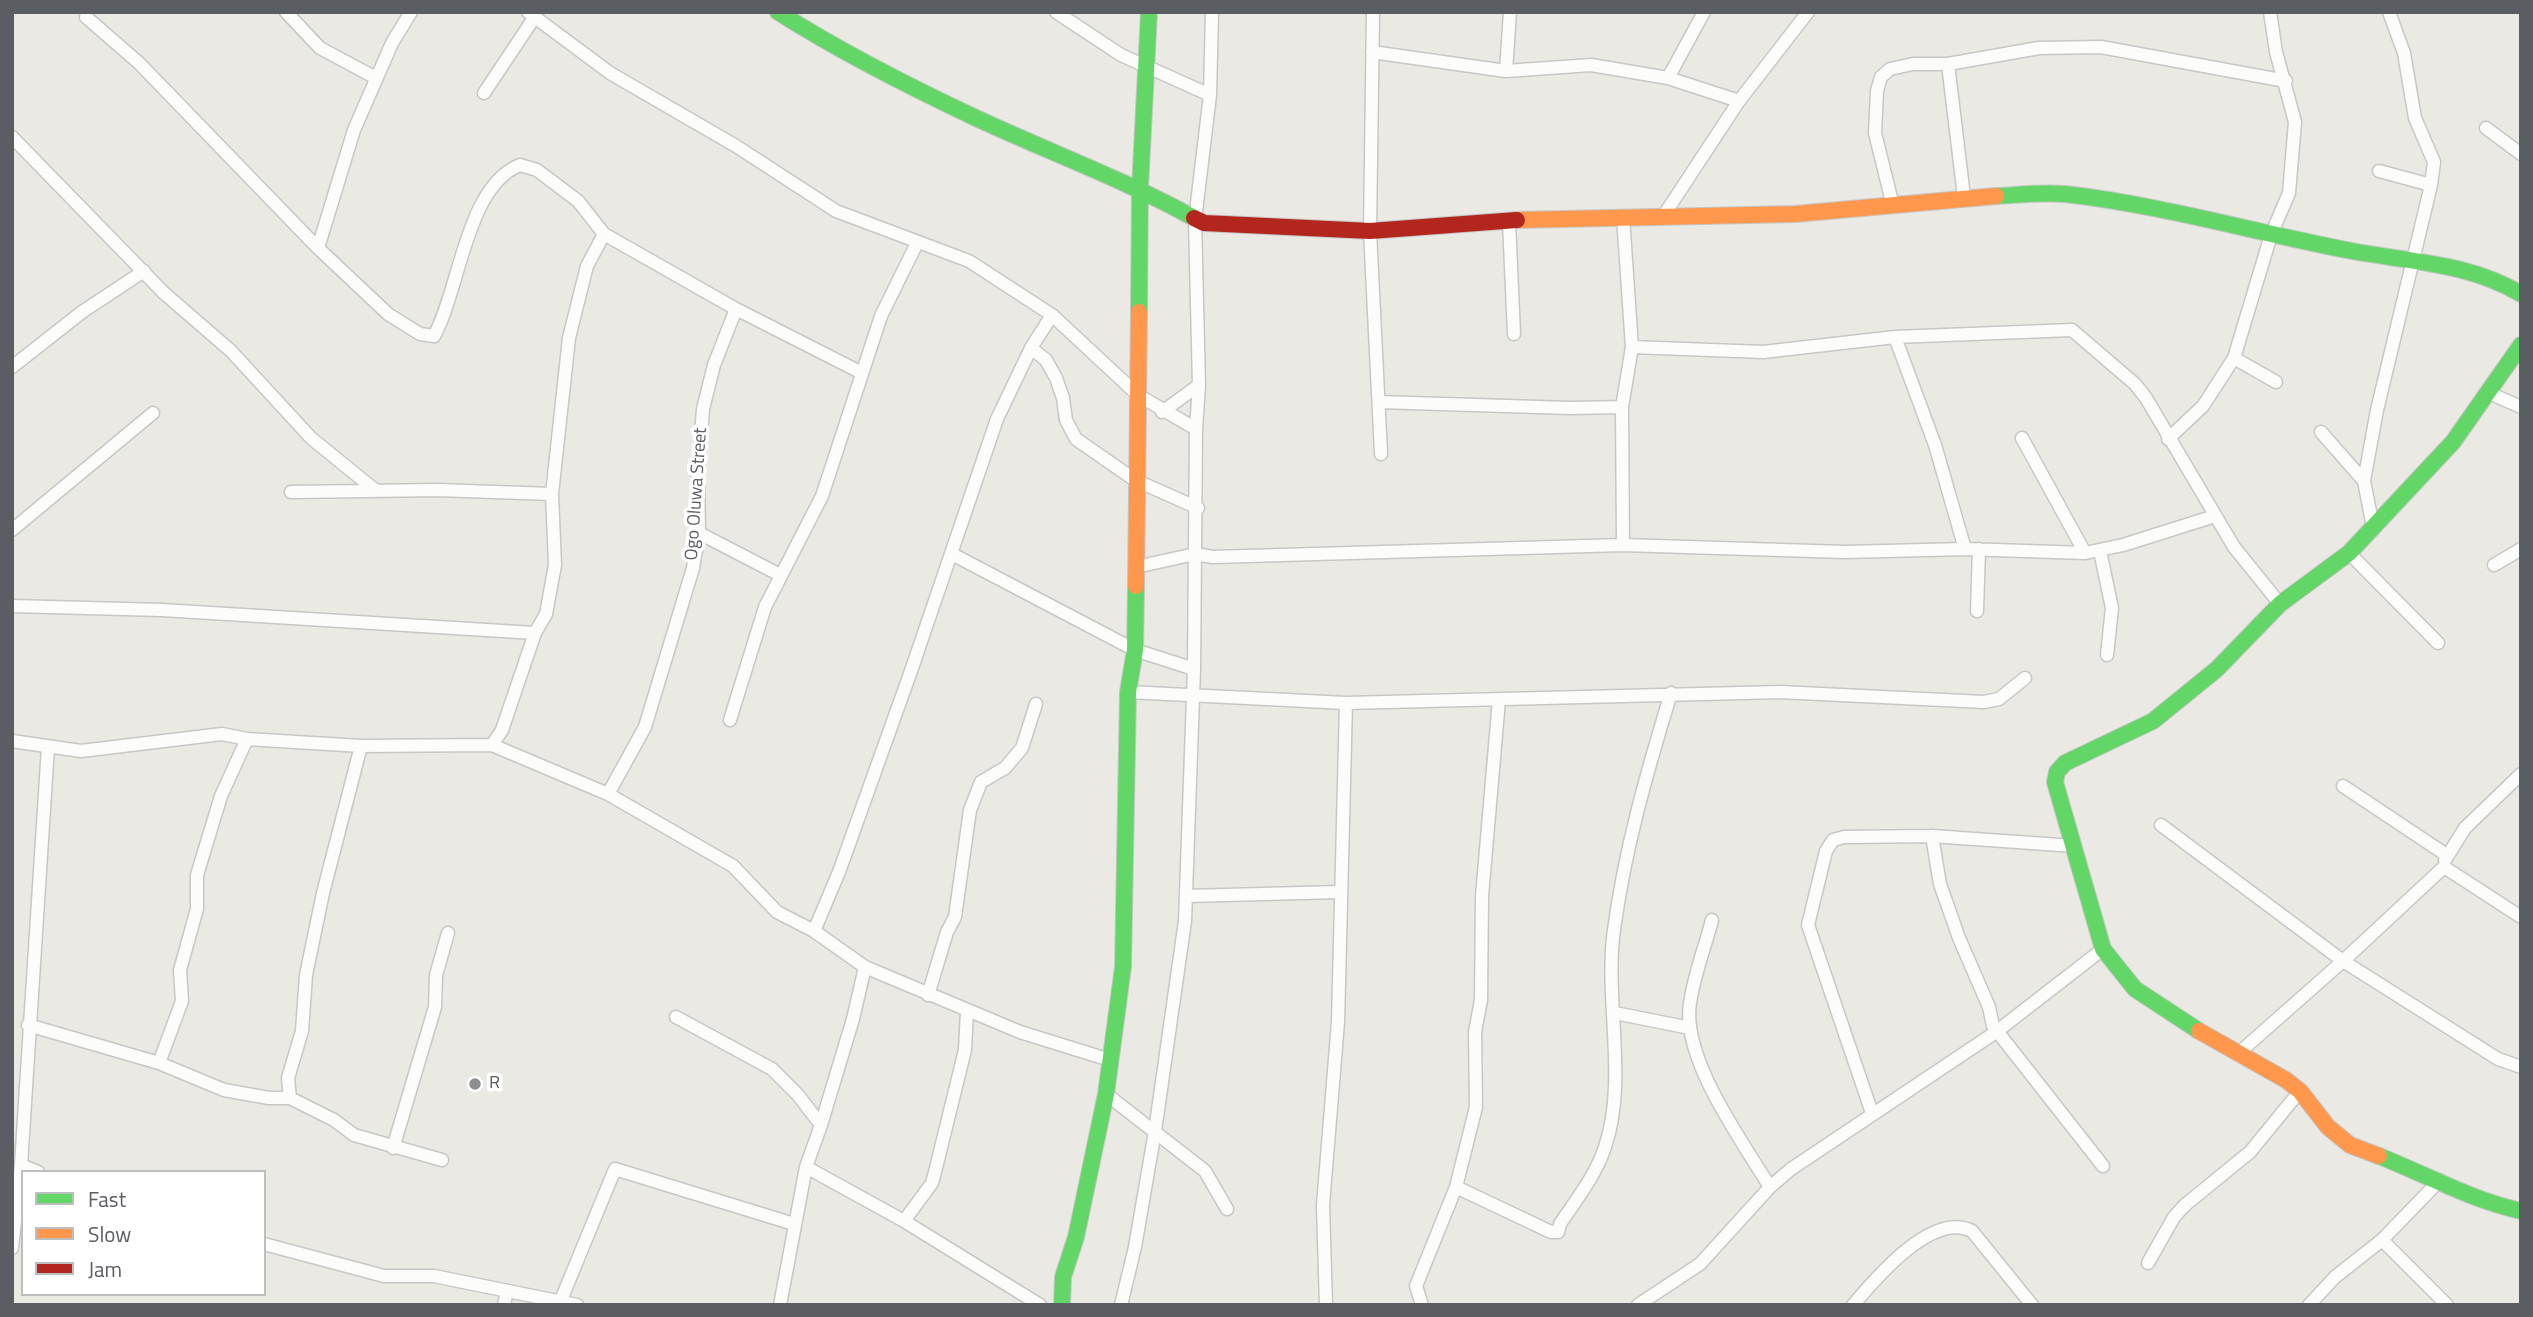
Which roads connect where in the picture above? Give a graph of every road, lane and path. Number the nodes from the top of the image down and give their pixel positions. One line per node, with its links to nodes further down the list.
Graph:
1 (286, 12): 19 (street)
2 (411, 12): 19 (street)
3 (778, 12): 30 (street)
4 (1056, 12): 17 (street)
5 (1149, 12): 17 (street)
6 (1212, 12): 23 (street)
7 (1373, 12): 15 (street)
8 (1510, 12): 18 (street)
9 (1704, 12): 20 (street)
10 (1808, 12): 24 (street)
11 (2270, 12): 21 (street)
12 (2389, 12): 29 (street)
13 (531, 15): 22 (street); 40 (street)
14 (86, 17): 41 (street)
15 (1372, 52): 18 (street); 37 (street)
16 (1948, 64): 21 (street); 31 (street); 32 (street)
17 (1145, 67): 23 (street); 30 (street)
18 (1506, 71): 20 (street)
19 (376, 78): 41 (street)
20 (1668, 78): 24 (street)
21 (2286, 81): 39 (street)
22 (484, 93)
23 (1210, 95): 35 (street)
24 (1739, 101): 33 (street)
25 (2486, 128): 27 (street)
26 (12, 137): 43 (street)
27 (2521, 154)
28 (2379, 172): 29 (street)
29 (2431, 186): 42 (street)
30 (1140, 188): 35 (street); 58 (street)
31 (1964, 197): 32 (street); 39 (street)
32 (1893, 205): 33 (street)
33 (1664, 215): 34 (street)
34 (1623, 217): 36 (street); 50 (street)
35 (1195, 220): 37 (street); 56 (street)
36 (1509, 222): 37 (street); 47 (street)
37 (1370, 231): 59 (street)
38 (604, 234): 41 (street); 45 (street); 73 (street)
39 (2271, 235): 42 (street); 52 (street)
40 (917, 243): 46 (street); 54 (street)
41 (318, 248)
42 (2416, 261): 44 (street); 70 (street)
43 (144, 271): 53 (street); 71 (street)
44 (2521, 294)
45 (736, 309): 54 (street); 78 (street, Ogo Oluwa Street)
46 (1052, 315): 51 (street); 58 (street)
47 (1514, 334)
48 (1895, 337): 50 (street); 67 (street); 80 (street)
49 (2521, 345): 57 (street)
50 (1632, 347): 60 (street)
51 (1031, 348): 69 (street); 86 (street)
52 (2234, 358): 55 (street); 67 (street)
53 (12, 367)
54 (862, 373): 90 (street)
55 (2276, 382)
56 (1199, 385): 62 (street); 64 (street)
57 (2489, 393): 61 (street); 76 (street)
58 (1138, 395): 62 (street); 69 (street)
59 (1380, 402): 60 (street); 68 (street)
60 (1622, 407): 79 (street)
61 (2521, 407)
62 (1163, 412): 64 (street)
63 (153, 414): 77 (street)
64 (1196, 429): 74 (street)
65 (2321, 432): 70 (street)
66 (2022, 438): 84 (street)
67 (2168, 439): 75 (street)
68 (1381, 454)
69 (1135, 480): 74 (street); 89 (street)
70 (2364, 481): 76 (street)
71 (375, 490): 72 (street); 73 (street)
72 (291, 492)
73 (552, 494): 94 (street)
74 (1198, 508): 87 (street)
75 (2215, 516): 83 (street); 91 (street)
76 (2373, 527): 85 (street)
77 (12, 530)
78 (699, 533): 90 (street); 114 (street, Ogo Oluwa Street)
79 (1623, 545): 80 (street); 87 (street)
80 (1965, 549): 81 (street)
81 (1979, 550): 84 (street); 93 (street)
82 (2521, 550): 88 (street)
83 (2100, 551): 84 (street); 97 (street)
84 (2085, 553)
85 (2349, 553): 91 (street); 95 (street)
86 (952, 554): 96 (street); 123 (street)
87 (1195, 554): 89 (street); 98 (street)
88 (2494, 565)
89 (1136, 567): 96 (street)
90 (780, 575): 106 (street)
91 (2280, 604): 117 (street)
92 (12, 606): 94 (street)
93 (1977, 611)
94 (535, 633): 109 (street)
95 (2438, 643)
96 (1135, 650): 98 (street); 100 (street)
97 (2107, 655)
98 (1194, 669): 102 (street)
99 (2025, 678): 101 (street)
100 (1128, 692): 102 (street); 136 (street)
101 (1671, 693): 103 (street); 130 (street)
102 (1192, 694): 104 (street); 120 (street)
103 (1499, 701): 104 (street); 154 (street)
104 (1346, 703): 119 (street)
105 (1036, 704): 128 (street)
106 (730, 720)
107 (247, 739): 110 (street); 111 (street); 137 (street)
108 (12, 741): 111 (street)
109 (492, 745): 110 (street); 114 (street)
110 (361, 746): 139 (street)
111 (48, 747): 132 (street)
112 (2521, 774): 118 (street)
113 (2343, 786): 118 (street)
114 (608, 794): 123 (street)
115 (2161, 825): 126 (street)
116 (1932, 836): 117 (street); 134 (street); 144 (street)
117 (2074, 846): 125 (street)
118 (2445, 861): 121 (street); 126 (street)
119 (1339, 892): 120 (street); 172 (street)
120 (1187, 896): 146 (street)
121 (2521, 917)
122 (1712, 920): 133 (street)
123 (814, 931): 127 (street)
124 (448, 933): 147 (street)
125 (2103, 949): 134 (street); 135 (street)
126 (2343, 961): 135 (street); 138 (street)
127 (865, 967): 128 (street); 145 (street)
128 (928, 995): 129 (street)
129 (967, 1011): 136 (street); 158 (street)
130 (1615, 1013): 133 (street); 154 (street)
131 (676, 1017): 145 (street)
132 (28, 1025): 137 (street); 149 (street)
133 (1690, 1028): 155 (street)
134 (1997, 1032): 144 (street); 150 (street)
135 (2241, 1052): 140 (street)
136 (1110, 1060): 141 (street)
137 (159, 1063): 142 (street)
138 (2521, 1067)
139 (288, 1078): 142 (street); 143 (street)
140 (2300, 1091): 153 (street); 163 (street)
141 (1106, 1094): 146 (street); 170 (street)
142 (269, 1098): 143 (street)
143 (290, 1098): 147 (street)
144 (1872, 1113): 155 (street)
145 (821, 1125): 151 (street)
146 (1155, 1131): 156 (street); 171 (street)
147 (393, 1148): 148 (street)
148 (442, 1160)
149 (21, 1165): 152 (street); 162 (street)
150 (2103, 1166)
151 (806, 1167): 158 (street); 159 (street)
152 (33, 1170)
153 (2440, 1180): 157 (street); 160 (street)
154 (1456, 1187): 173 (street)
155 (1770, 1187): 174 (street)
156 (1227, 1209)
157 (2521, 1211)
158 (904, 1221): 169 (street)
159 (794, 1224): 165 (street); 168 (street)
160 (2382, 1240): 177 (street); 178 (street)
161 (266, 1245): 164 (street)
162 (12, 1248)
163 (2148, 1263)
164 (507, 1291): 165 (street); 166 (street)
165 (561, 1300): 167 (street)
166 (503, 1305)
167 (577, 1305)
168 (780, 1305)
169 (1040, 1305)
170 (1062, 1305)
171 (1121, 1305)
172 (1326, 1305)
173 (1422, 1305)
174 (1639, 1305)
175 (1853, 1305): 176 (street)
176 (2032, 1305)
177 (2309, 1305)
178 (2447, 1305)

